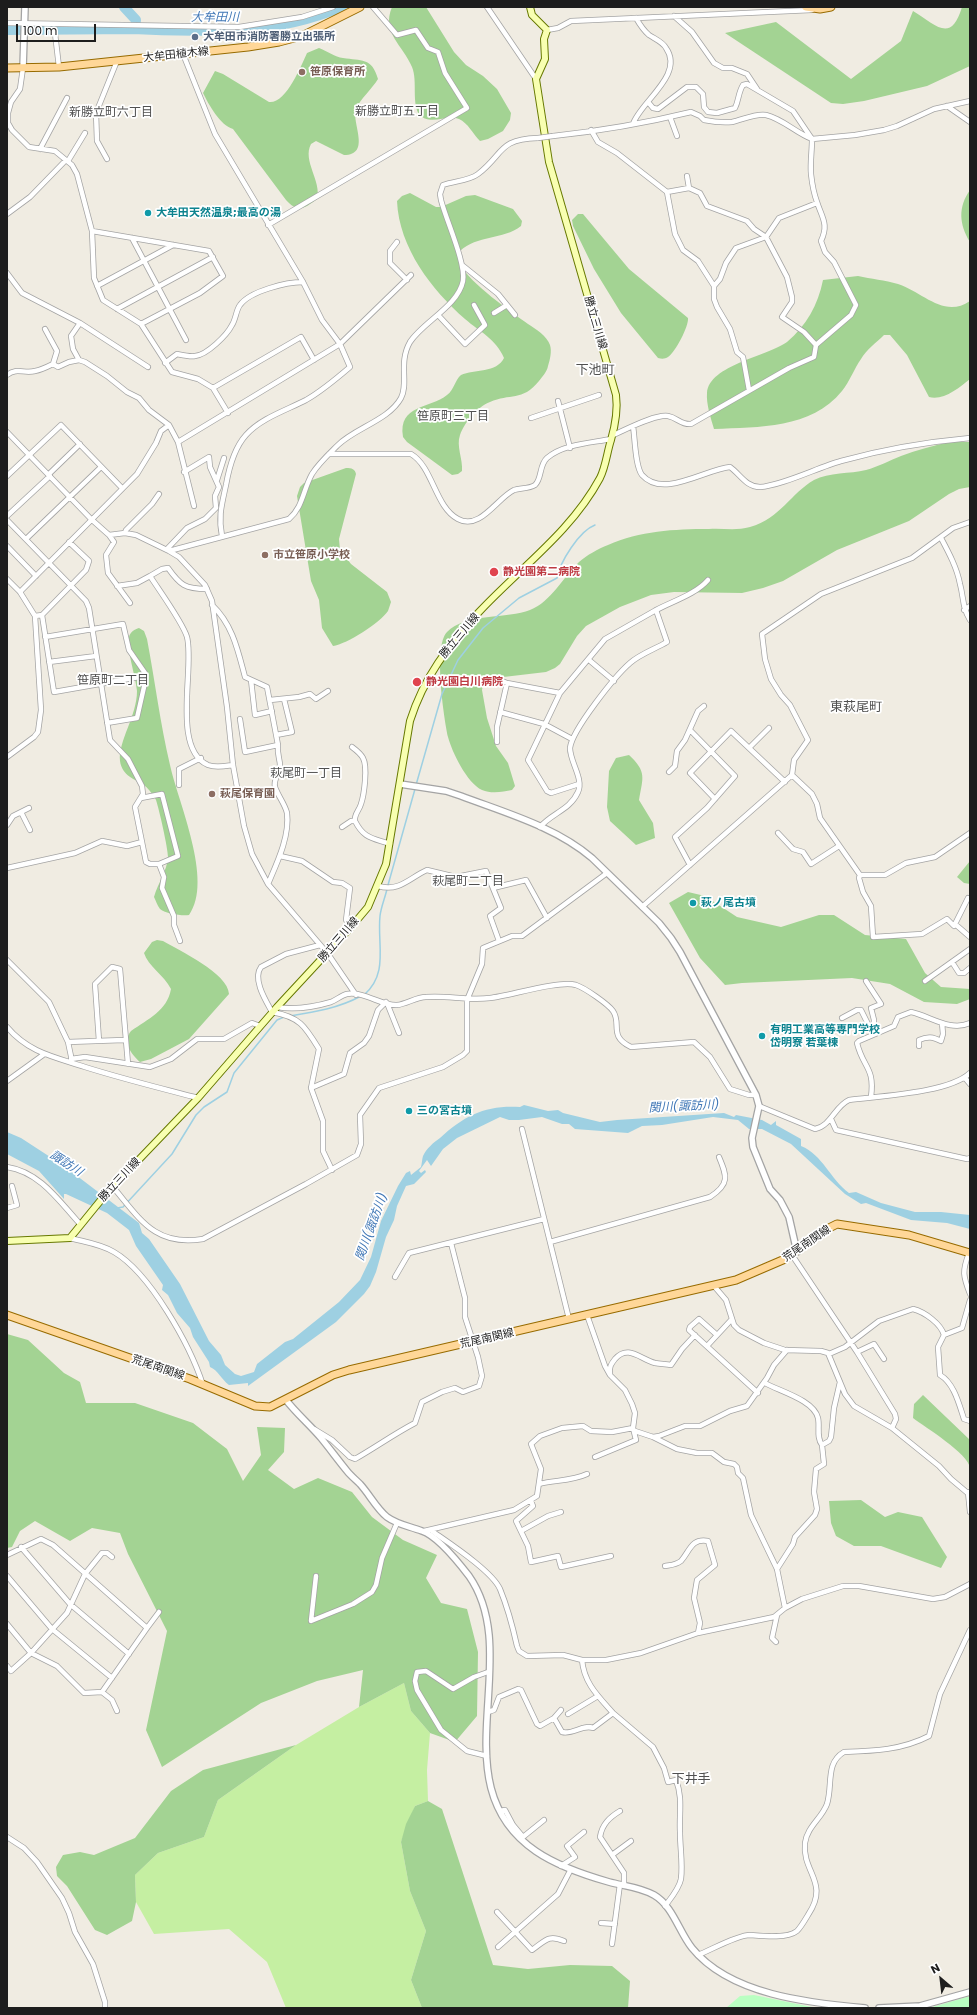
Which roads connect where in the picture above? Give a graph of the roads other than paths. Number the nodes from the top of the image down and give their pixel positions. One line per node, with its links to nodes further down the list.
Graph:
1 (25, 7): 12 (street)
2 (333, 7): 13 (street)
3 (360, 7): 15 (main road, 大牟田植木線)
4 (374, 7): 41 (street)
5 (487, 7): 20 (street)
6 (530, 7): 14 (main road)
7 (806, 7): 8 (main road)
8 (831, 7): 9 (street)
9 (674, 16): 10 (street); 21 (street)
10 (636, 18): 14 (street); 24 (street)
11 (7, 23): 12 (street)
12 (23, 26): 13 (street); 19 (street)
13 (54, 26): 17 (street)
14 (547, 30): 20 (main road)
15 (183, 54): 16 (main road, 大牟田植木線); 41 (street)
16 (117, 61): 17 (main road, 大牟田植木線); 34 (street)
17 (59, 67): 19 (main road, 大牟田植木線)
18 (7, 68): 19 (main road, 大牟田植木線)
19 (23, 68): 33 (street)
20 (536, 79): 86 (main road, 勝立三川線)
21 (757, 90): 24 (street); 32 (street)
22 (67, 98): 33 (street)
23 (970, 101): 25 (street)
24 (648, 102): 28 (street)
25 (947, 106): 27 (street); 32 (street)
26 (670, 117): 28 (street); 31 (street); 32 (street)
27 (970, 122)
28 (633, 124): 29 (street)
29 (591, 130): 38 (street); 49 (street, bridge)
30 (85, 133): 35 (street)
31 (677, 136)
32 (812, 139): 39 (street)
33 (40, 149): 35 (street)
34 (107, 159)
35 (67, 161): 40 (street); 42 (street)
36 (687, 176): 37 (street)
37 (689, 188): 38 (street); 43 (street)
38 (667, 192): 56 (street)
39 (817, 203): 43 (street); 69 (street)
40 (7, 214)
41 (268, 224): 53 (street)
42 (92, 231): 44 (street); 54 (street)
43 (766, 237): 56 (street); 69 (street)
44 (132, 238): 46 (street); 48 (street)
45 (397, 242): 52 (street)
46 (173, 245): 47 (street); 48 (street)
47 (213, 257): 55 (street); 60 (street)
48 (144, 261): 54 (street); 55 (street)
49 (462, 264): 58 (street); 62 (street)
50 (7, 272): 64 (street)
51 (412, 275): 52 (street)
52 (407, 280): 68 (street)
53 (303, 282): 68 (street); 72 (street)
54 (97, 286): 59 (street)
55 (158, 286): 59 (street); 60 (street)
56 (714, 286): 77 (street)
57 (474, 305): 62 (street)
58 (507, 305): 61 (street); 63 (street)
59 (117, 309): 65 (street)
60 (170, 309): 65 (street); 67 (street)
61 (494, 313)
62 (438, 315): 92 (street)
63 (515, 315)
64 (80, 323): 70 (street); 74 (street)
65 (141, 324): 72 (street)
66 (45, 329): 73 (street)
67 (186, 340)
68 (340, 344): 71 (street); 109 (street)
69 (816, 346): 77 (street)
70 (79, 360): 73 (street); 83 (street)
71 (314, 360): 76 (street); 81 (street)
72 (165, 363): 76 (street)
73 (53, 364): 75 (street)
74 (148, 367)
75 (7, 375)
76 (213, 388): 81 (street)
77 (749, 390): 84 (street)
78 (599, 395): 80 (street)
79 (558, 401): 80 (street)
80 (560, 409): 82 (street); 90 (street)
81 (228, 413): 88 (street)
82 (531, 418)
83 (169, 425): 88 (street); 99 (street)
84 (633, 426): 86 (street); 87 (street)
85 (7, 432): 91 (street)
86 (612, 437): 90 (street); 168 (main road, 勝立三川線)
87 (970, 438)
88 (178, 442): 95 (street)
89 (80, 444): 91 (street); 94 (street); 96 (street)
90 (570, 448): 92 (street)
91 (30, 454): 96 (street); 97 (street)
92 (329, 454): 109 (street)
93 (224, 458): 98 (street)
94 (101, 467): 99 (street); 101 (street)
95 (184, 472): 98 (street); 102 (street)
96 (49, 475): 101 (street); 103 (street)
97 (7, 476)
98 (217, 480): 114 (street)
99 (122, 488): 104 (street)
100 (159, 494): 107 (street)
101 (70, 497): 104 (street); 111 (street)
102 (194, 506)
103 (7, 516)
104 (91, 519): 108 (street); 112 (street)
105 (7, 520): 111 (street)
106 (970, 522): 110 (street)
107 (125, 533): 108 (street); 114 (street)
108 (109, 535): 121 (street)
109 (222, 536): 114 (street)
110 (941, 538): 128 (street); 166 (street)
111 (26, 540): 115 (street)
112 (69, 542): 115 (street); 120 (street)
113 (7, 546): 116 (street)
114 (168, 550): 122 (street)
115 (48, 563): 116 (street); 120 (street)
116 (36, 576): 123 (street)
117 (150, 576): 121 (street); 122 (street); 163 (street)
118 (7, 579): 123 (street)
119 (708, 580): 127 (street)
120 (71, 585): 129 (street); 132 (street)
121 (117, 586): 124 (street)
122 (207, 589): 125 (street)
123 (20, 592): 130 (street)
124 (130, 603)
125 (212, 605): 139 (street); 164 (street)
126 (970, 606): 128 (street)
127 (656, 610): 135 (street); 140 (street)
128 (964, 610): 131 (street)
129 (42, 615): 130 (street); 133 (street)
130 (34, 616): 162 (street)
131 (970, 620)
132 (92, 629): 133 (street); 134 (street); 137 (street)
133 (45, 637): 136 (street)
134 (96, 656): 136 (street); 142 (street)
135 (589, 660): 140 (street); 144 (street)
136 (49, 662): 142 (street)
137 (144, 676): 142 (street); 151 (street)
138 (496, 679): 141 (street)
139 (250, 680): 146 (street); 148 (street)
140 (614, 682): 156 (street)
141 (507, 683): 144 (street); 149 (street)
142 (101, 684): 151 (street)
143 (328, 691): 145 (street)
144 (560, 693): 152 (street)
145 (284, 699): 146 (street); 155 (street)
146 (270, 700): 148 (street)
147 (704, 706): 154 (street)
148 (272, 711): 155 (street)
149 (500, 712): 152 (street); 157 (street)
150 (240, 719): 158 (street)
151 (107, 723): 171 (street)
152 (544, 724): 156 (street); 169 (street)
153 (770, 728): 160 (street)
154 (690, 730): 161 (street); 165 (street)
155 (276, 735): 158 (street)
156 (572, 739): 169 (street)
157 (497, 742)
158 (278, 745): 185 (street)
159 (352, 747): 175 (street)
160 (749, 748): 161 (street); 167 (street)
161 (711, 751): 172 (street); 172 (street)
162 (7, 757)
163 (201, 758): 164 (street); 170 (street)
164 (233, 765): 191 (street)
165 (669, 772)
166 (792, 775): 167 (street); 184 (street)
167 (785, 782): 187 (street)
168 (400, 784): 178 (street); 183 (main road, 勝立三川線)
169 (579, 784): 178 (street)
170 (179, 785)
171 (141, 798): 182 (street); 186 (street)
172 (715, 799): 187 (street)
173 (29, 808): 174 (street)
174 (21, 812): 176 (street); 179 (street)
175 (355, 821): 177 (street); 183 (street)
176 (7, 825)
177 (342, 827)
178 (540, 827): 189 (street)
179 (30, 830)
180 (778, 833): 184 (street)
181 (970, 833): 190 (street)
182 (142, 842): 186 (street); 188 (street)
183 (390, 844): 192 (main road, 勝立三川線)
184 (839, 846): 190 (street)
185 (280, 856): 191 (street); 198 (street)
186 (159, 864): 200 (street)
187 (690, 865): 195 (street)
188 (7, 868)
189 (607, 873): 195 (street); 196 (street)
190 (860, 875): 197 (street)
191 (268, 884): 202 (street)
192 (378, 886): 193 (street); 198 (main road, 勝立三川線)
193 (493, 888): 196 (street); 201 (street)
194 (970, 898): 197 (street)
195 (642, 907): 233 (street)
196 (547, 918): 201 (street)
197 (955, 924): 199 (street)
198 (352, 926): 204 (main road, 勝立三川線)
199 (970, 937)
200 (180, 941)
201 (499, 941): 211 (street)
202 (320, 945): 204 (street); 213 (street)
203 (970, 949): 206 (street)
204 (328, 954): 210 (street); 213 (main road, 勝立三川線)
205 (7, 960): 223 (street)
206 (952, 962): 207 (street); 209 (street)
207 (970, 968)
208 (866, 981): 220 (street)
209 (926, 981)
210 (356, 995): 212 (street); 213 (street)
211 (467, 1000): 212 (street); 233 (street); 242 (street)
212 (386, 1003): 219 (street); 232 (street)
213 (275, 1009): 217 (main road, 勝立三川線); 232 (street)
214 (842, 1018): 220 (street)
215 (942, 1023): 216 (street); 220 (street); 224 (street)
216 (970, 1023)
217 (260, 1026): 227 (street); 235 (main road, 勝立三川線)
218 (7, 1027): 225 (street)
219 (399, 1033)
220 (873, 1034): 234 (street)
221 (124, 1040): 222 (street); 222 (street); 227 (street)
222 (99, 1041): 223 (street)
223 (68, 1042): 226 (street)
224 (919, 1046)
225 (43, 1055): 226 (street); 230 (street)
226 (72, 1061): 227 (street); 235 (street)
227 (128, 1064)
228 (970, 1073): 229 (street)
229 (965, 1078): 231 (street); 234 (street)
230 (7, 1081)
231 (970, 1084)
232 (311, 1088): 242 (street)
233 (756, 1095): 236 (street)
234 (871, 1097): 237 (street)
235 (198, 1098): 244 (main road, 勝立三川線)
236 (758, 1108): 237 (street); 252 (street)
237 (830, 1119): 240 (street)
238 (522, 1129): 246 (street)
239 (720, 1157): 251 (street)
240 (970, 1158)
241 (7, 1167): 247 (street)
242 (332, 1170): 244 (street)
243 (12, 1186): 245 (street)
244 (113, 1187): 247 (main road, 勝立三川線)
245 (7, 1208)
246 (544, 1219): 250 (street); 251 (street)
247 (80, 1224): 248 (main road, 勝立三川線)
248 (70, 1238): 249 (main road); 275 (street)
249 (7, 1241)
250 (451, 1242): 254 (street); 265 (street)
251 (550, 1242): 260 (street)
252 (795, 1253): 253 (main road, 荒尾南関線); 255 (main road, 荒尾南関線); 266 (street)
253 (969, 1253): 256 (street)
254 (395, 1277)
255 (714, 1286): 259 (main road, 荒尾南関線); 261 (street)
256 (970, 1294)
257 (970, 1300): 264 (street)
258 (7, 1315): 275 (main road, 荒尾南関線)
259 (587, 1315): 260 (main road, 荒尾南関線); 272 (street)
260 (569, 1319): 265 (main road, 荒尾南関線)
261 (732, 1319): 263 (street); 268 (street)
262 (695, 1335): 263 (street); 267 (street); 272 (street)
263 (717, 1335): 267 (street)
264 (944, 1335): 266 (street); 278 (street)
265 (474, 1342): 277 (main road, 荒尾南関線); 280 (street)
266 (850, 1342): 269 (street); 270 (street)
267 (706, 1346): 276 (street)
268 (787, 1350): 270 (street); 274 (street)
269 (857, 1352): 271 (street); 279 (street)
270 (828, 1354): 273 (street)
271 (884, 1359)
272 (610, 1375): 281 (street)
273 (840, 1380): 279 (street); 283 (street)
274 (765, 1383): 276 (street); 283 (street)
275 (203, 1384): 277 (main road, 荒尾南関線)
276 (758, 1393): 282 (street)
277 (286, 1400): 280 (street)
278 (970, 1421)
279 (892, 1428): 287 (street)
280 (312, 1429): 291 (street)
281 (634, 1430): 282 (street); 284 (street); 286 (street)
282 (653, 1437): 300 (street)
283 (822, 1445): 300 (street)
284 (595, 1457)
285 (587, 1474): 286 (street)
286 (539, 1484): 288 (street)
287 (969, 1493): 290 (street)
288 (531, 1501): 293 (street); 294 (street)
289 (561, 1512): 294 (street)
290 (970, 1512)
291 (396, 1523): 292 (street); 303 (street)
292 (424, 1531): 293 (street); 319 (street)
293 (432, 1531): 317 (street)
294 (521, 1531): 297 (street)
295 (22, 1547): 296 (street); 301 (street); 305 (street)
296 (7, 1555)
297 (611, 1556)
298 (112, 1557): 301 (street)
299 (665, 1566): 313 (street)
300 (777, 1569): 306 (street)
301 (85, 1574): 305 (street); 310 (street)
302 (7, 1576): 311 (street)
303 (316, 1576)
304 (970, 1584): 306 (street)
305 (70, 1604): 311 (street); 316 (street)
306 (785, 1608): 308 (street)
307 (159, 1612): 310 (street)
308 (777, 1615): 313 (street); 314 (street)
309 (7, 1624): 315 (street)
310 (147, 1628): 316 (street)
311 (52, 1629): 315 (street); 320 (street)
312 (970, 1630): 348 (street)
313 (698, 1633): 317 (street)
314 (776, 1642)
315 (31, 1653): 318 (street); 321 (street)
316 (129, 1654): 320 (street)
317 (582, 1660): 322 (street)
318 (7, 1666)
319 (488, 1672): 325 (street); 329 (street)
320 (112, 1678): 321 (street)
321 (102, 1692): 324 (street)
322 (598, 1696): 326 (street); 327 (street)
323 (561, 1710): 328 (street)
324 (117, 1711)
325 (488, 1712): 328 (street); 329 (street)
326 (613, 1713): 328 (street); 340 (street)
327 (568, 1714)
328 (554, 1718)
329 (486, 1756): 331 (street)
330 (620, 1810): 336 (street)
331 (500, 1811): 332 (street); 337 (street)
332 (544, 1820)
333 (584, 1832): 337 (street)
334 (7, 1837): 350 (street)
335 (631, 1841): 336 (street)
336 (612, 1856): 339 (street)
337 (561, 1866): 338 (street)
338 (570, 1871): 339 (street); 344 (street)
339 (622, 1885): 340 (street); 343 (street)
340 (665, 1906): 348 (street)
341 (497, 1912): 344 (street)
342 (601, 1923): 343 (street)
343 (615, 1924): 346 (street)
344 (516, 1932): 345 (street); 347 (street)
345 (564, 1941)
346 (612, 1944)
347 (498, 1947)
348 (698, 1955): 351 (street)
349 (970, 1992): 352 (street)
350 (105, 2008)
351 (865, 2008)
352 (879, 2008)

